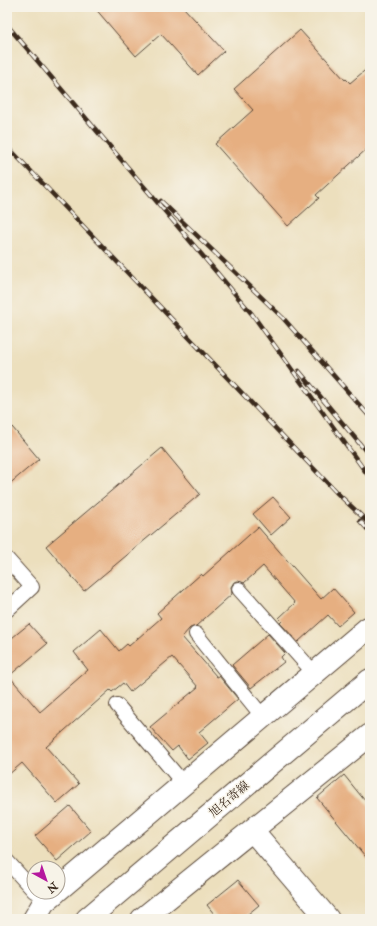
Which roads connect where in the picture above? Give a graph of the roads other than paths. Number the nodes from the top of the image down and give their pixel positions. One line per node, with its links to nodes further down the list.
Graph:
1 (7, 560): 3 (lane)
2 (239, 589): 6 (lane)
3 (7, 610)
4 (368, 628): 6 (street)
5 (196, 634): 9 (lane)
6 (315, 674): 9 (street)
7 (370, 680): 16 (street, 旭名寄線)
8 (117, 705): 11 (lane)
9 (263, 717): 11 (street)
10 (370, 734): 12 (street)
11 (183, 784): 14 (street)
12 (252, 830): 17 (street); 18 (street)
13 (7, 861): 15 (lane)
14 (66, 879)
15 (26, 881)
16 (87, 919)
17 (142, 919)
18 (328, 919)

